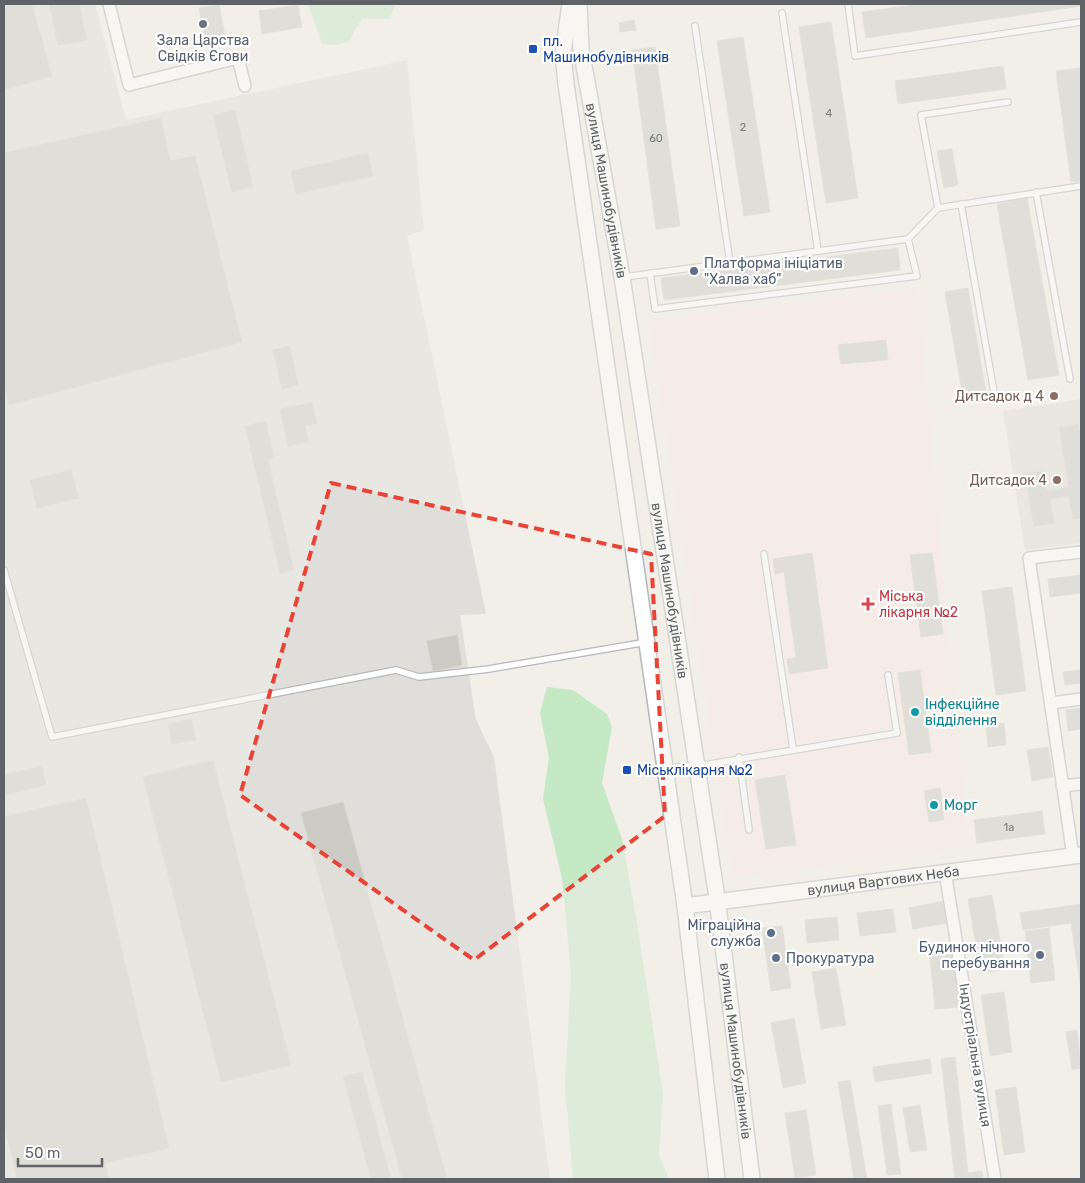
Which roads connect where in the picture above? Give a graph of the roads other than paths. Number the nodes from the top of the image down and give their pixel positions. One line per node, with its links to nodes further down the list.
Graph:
1 (109, 4): 8 (street)
2 (570, 4): 24 (street, вулиця Машинобудівників)
3 (579, 4): 18 (street, вулиця Машинобудівників)
4 (848, 4): 6 (lane)
5 (782, 13): 15 (lane)
6 (1081, 22)
7 (695, 26): 16 (lane)
8 (245, 86)
9 (1008, 102): 13 (lane)
10 (1081, 186): 11 (lane)
11 (1036, 192): 12 (lane); 19 (lane)
12 (961, 204): 13 (lane); 20 (lane)
13 (938, 208): 14 (lane)
14 (908, 240): 15 (lane); 17 (lane)
15 (818, 251): 16 (lane)
16 (730, 263): 17 (lane)
17 (650, 273): 18 (lane)
18 (622, 277): 30 (street, вулиця Машинобудівників)
19 (1070, 379)
20 (995, 398)
21 (1081, 552): 27 (street)
22 (764, 554): 28 (lane)
23 (4, 570): 24 (lane)
24 (647, 642): 31 (street, вулиця Машинобудівників)
25 (888, 675): 28 (lane)
26 (1081, 699): 27 (street)
27 (1051, 703): 33 (street)
28 (793, 749): 29 (lane)
29 (739, 758): 30 (lane); 34 (lane)
30 (696, 764): 31 (lane); 37 (street, вулиця Машинобудівників)
31 (665, 768): 38 (street, вулиця Машинобудівників)
32 (1081, 784): 33 (street)
33 (1062, 786): 35 (street)
34 (748, 830)
35 (1077, 856): 36 (street, вулиця Вартових Неба)
36 (946, 872): 37 (street, вулиця Вартових Неба); 41 (street, Індустріальна вулиця)
37 (717, 901): 38 (street, вулиця Вартових Неба); 40 (street, вулиця Машинобудівників)
38 (685, 906): 39 (street, вулиця Машинобудівників)
39 (717, 1179)
40 (752, 1179)
41 (995, 1179)

